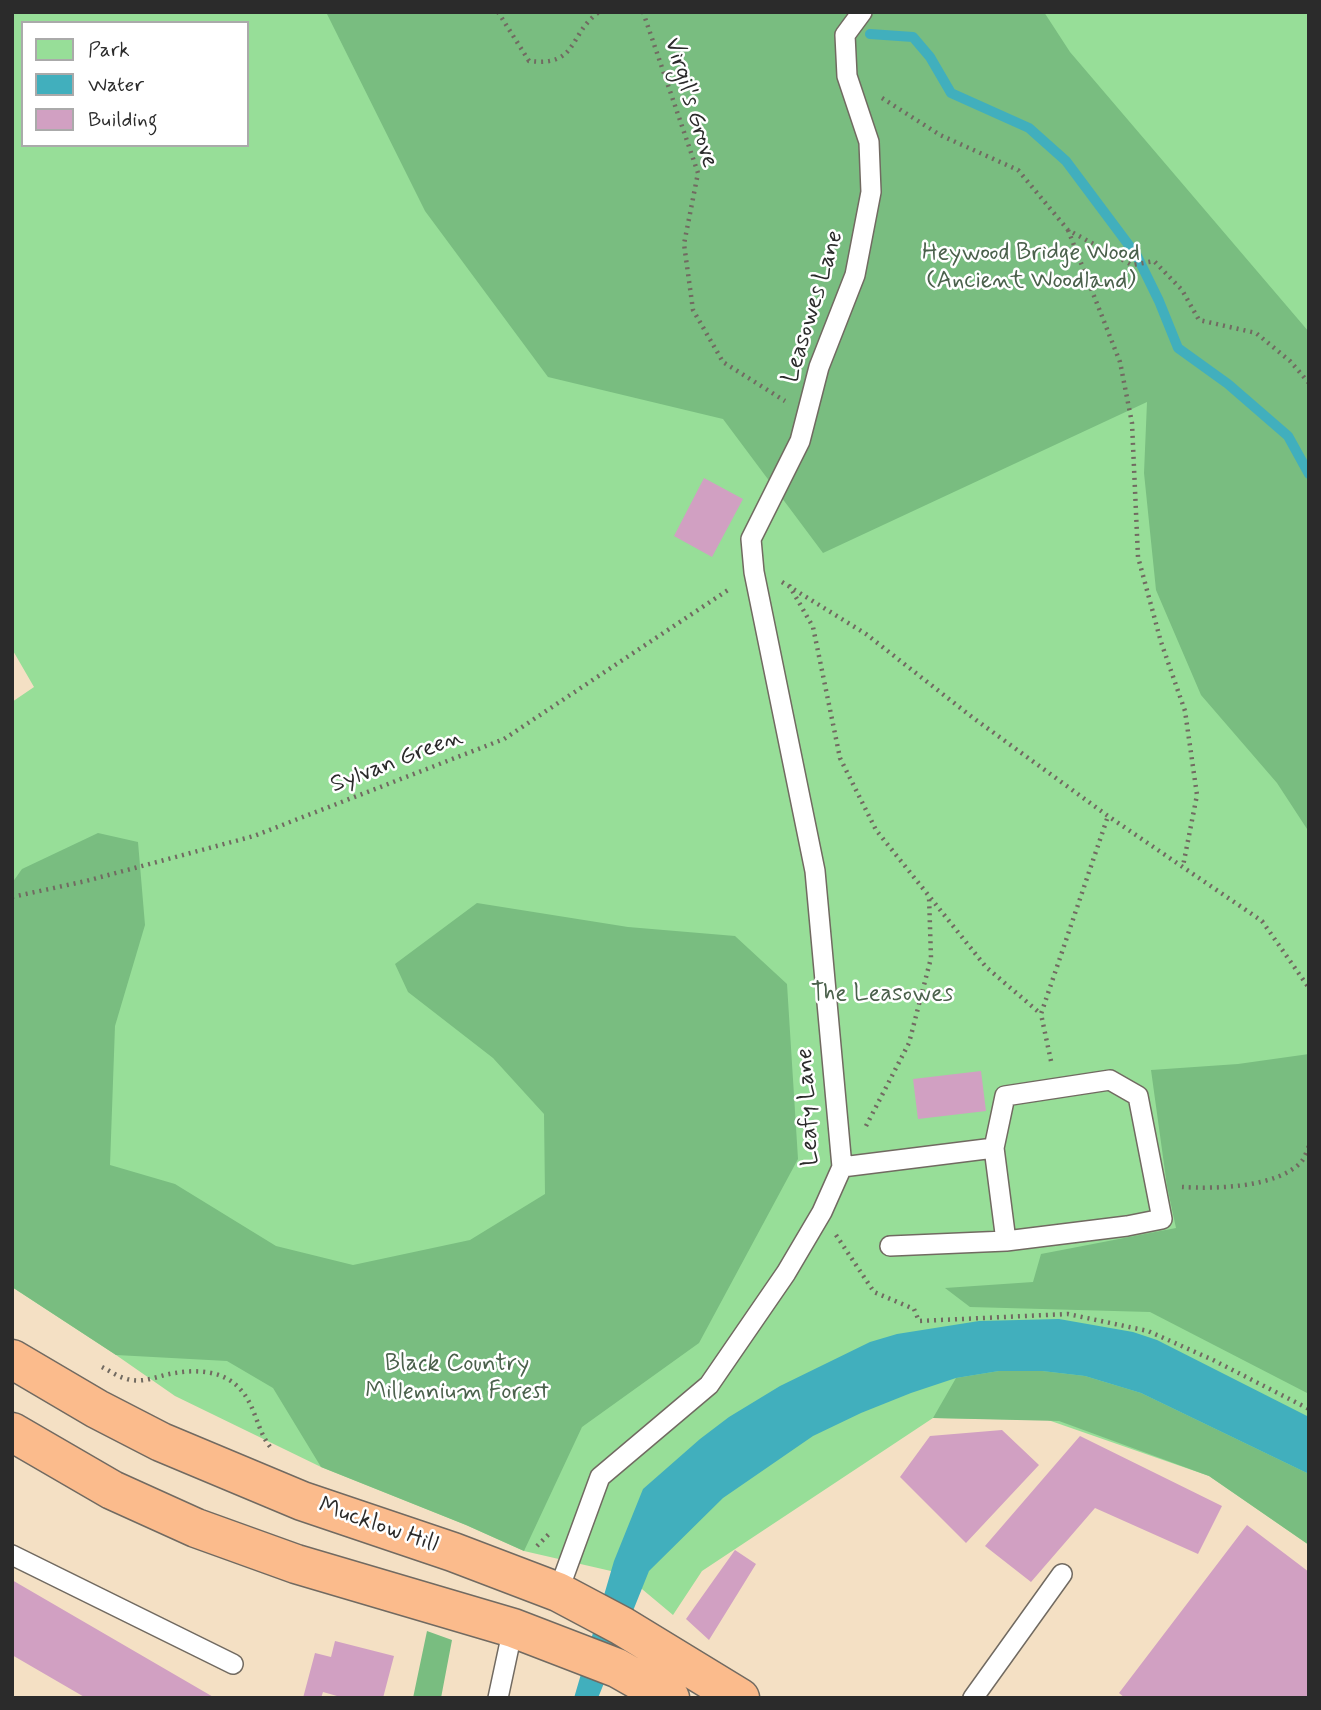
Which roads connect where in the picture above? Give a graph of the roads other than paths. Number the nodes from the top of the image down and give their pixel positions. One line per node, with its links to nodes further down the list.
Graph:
1 (862, 12): 2 (lane, Leasowes Lane)
2 (754, 572): 4 (lane, Leafy Lane)
3 (994, 1148): 4 (lane); 5 (lane); 5 (lane)
4 (842, 1167): 11 (lane, Leafy Lane)
5 (1006, 1241): 6 (lane)
6 (890, 1246)
7 (12, 1359): 11 (highway, Mucklow Hill)
8 (12, 1432): 12 (highway)
9 (12, 1555): 13 (lane)
10 (1062, 1574): 17 (lane)
11 (558, 1592): 16 (highway, Mucklow Hill)
12 (513, 1628): 14 (lane); 15 (highway)
13 (233, 1664)
14 (498, 1698)
15 (670, 1698)
16 (740, 1698)
17 (973, 1698)

